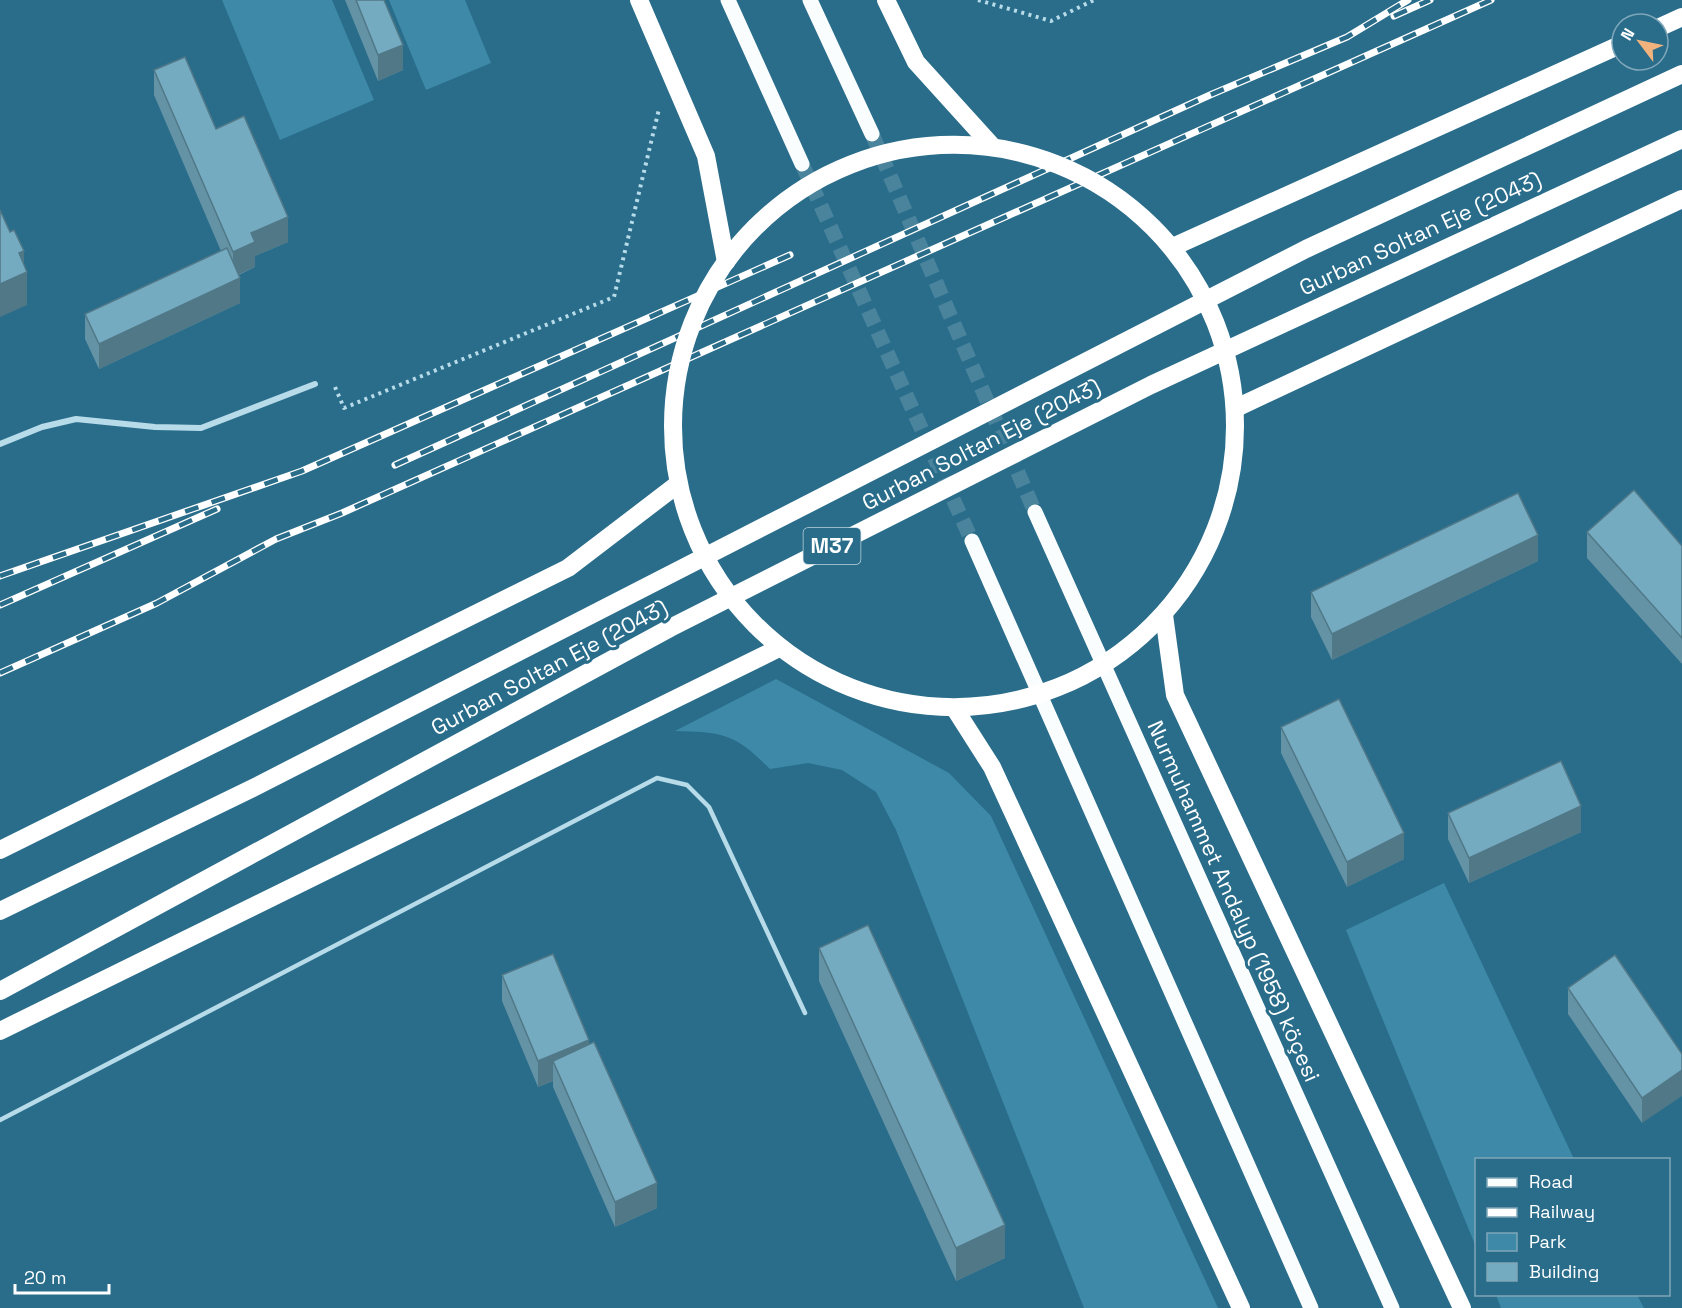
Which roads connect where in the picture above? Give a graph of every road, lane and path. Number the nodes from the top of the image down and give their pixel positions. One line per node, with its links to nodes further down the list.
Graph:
1 (639, 0): 16 (highway)
2 (728, 0): 13 (main road)
3 (810, 0): 10 (main road)
4 (886, 0): 12 (highway)
5 (978, 0): 6 (path)
6 (1094, 0)
7 (1610, 49): 15 (highway)
8 (1682, 74): 28 (highway, Gurban Soltan Eje (2043) / M37)
9 (660, 103): 17 (path)
10 (872, 134)
11 (1682, 139): 29 (highway, Gurban Soltan Eje (2043) / M37)
12 (993, 147): 15 (highway, bridge); 16 (highway, bridge)
13 (802, 164)
14 (1682, 199): 19 (highway)
15 (1175, 246): 19 (highway, bridge)
16 (726, 262): 21 (highway, bridge)
17 (330, 377)
18 (315, 384): 20 (street)
19 (1236, 408): 24 (highway, bridge)
20 (0, 444)
21 (678, 484): 25 (highway, bridge); 27 (highway)
22 (1035, 512): 35 (main road, Nurmuhammet Andalyp (1958) köçesi)
23 (972, 541): 34 (main road)
24 (1164, 615): 26 (highway, bridge); 36 (highway)
25 (779, 648): 26 (highway, bridge); 31 (highway)
26 (955, 709): 33 (highway)
27 (0, 850)
28 (0, 911)
29 (0, 991)
30 (805, 1014): 32 (lane)
31 (0, 1031)
32 (0, 1120)
33 (1241, 1308)
34 (1311, 1308)
35 (1392, 1308)
36 (1462, 1308)

